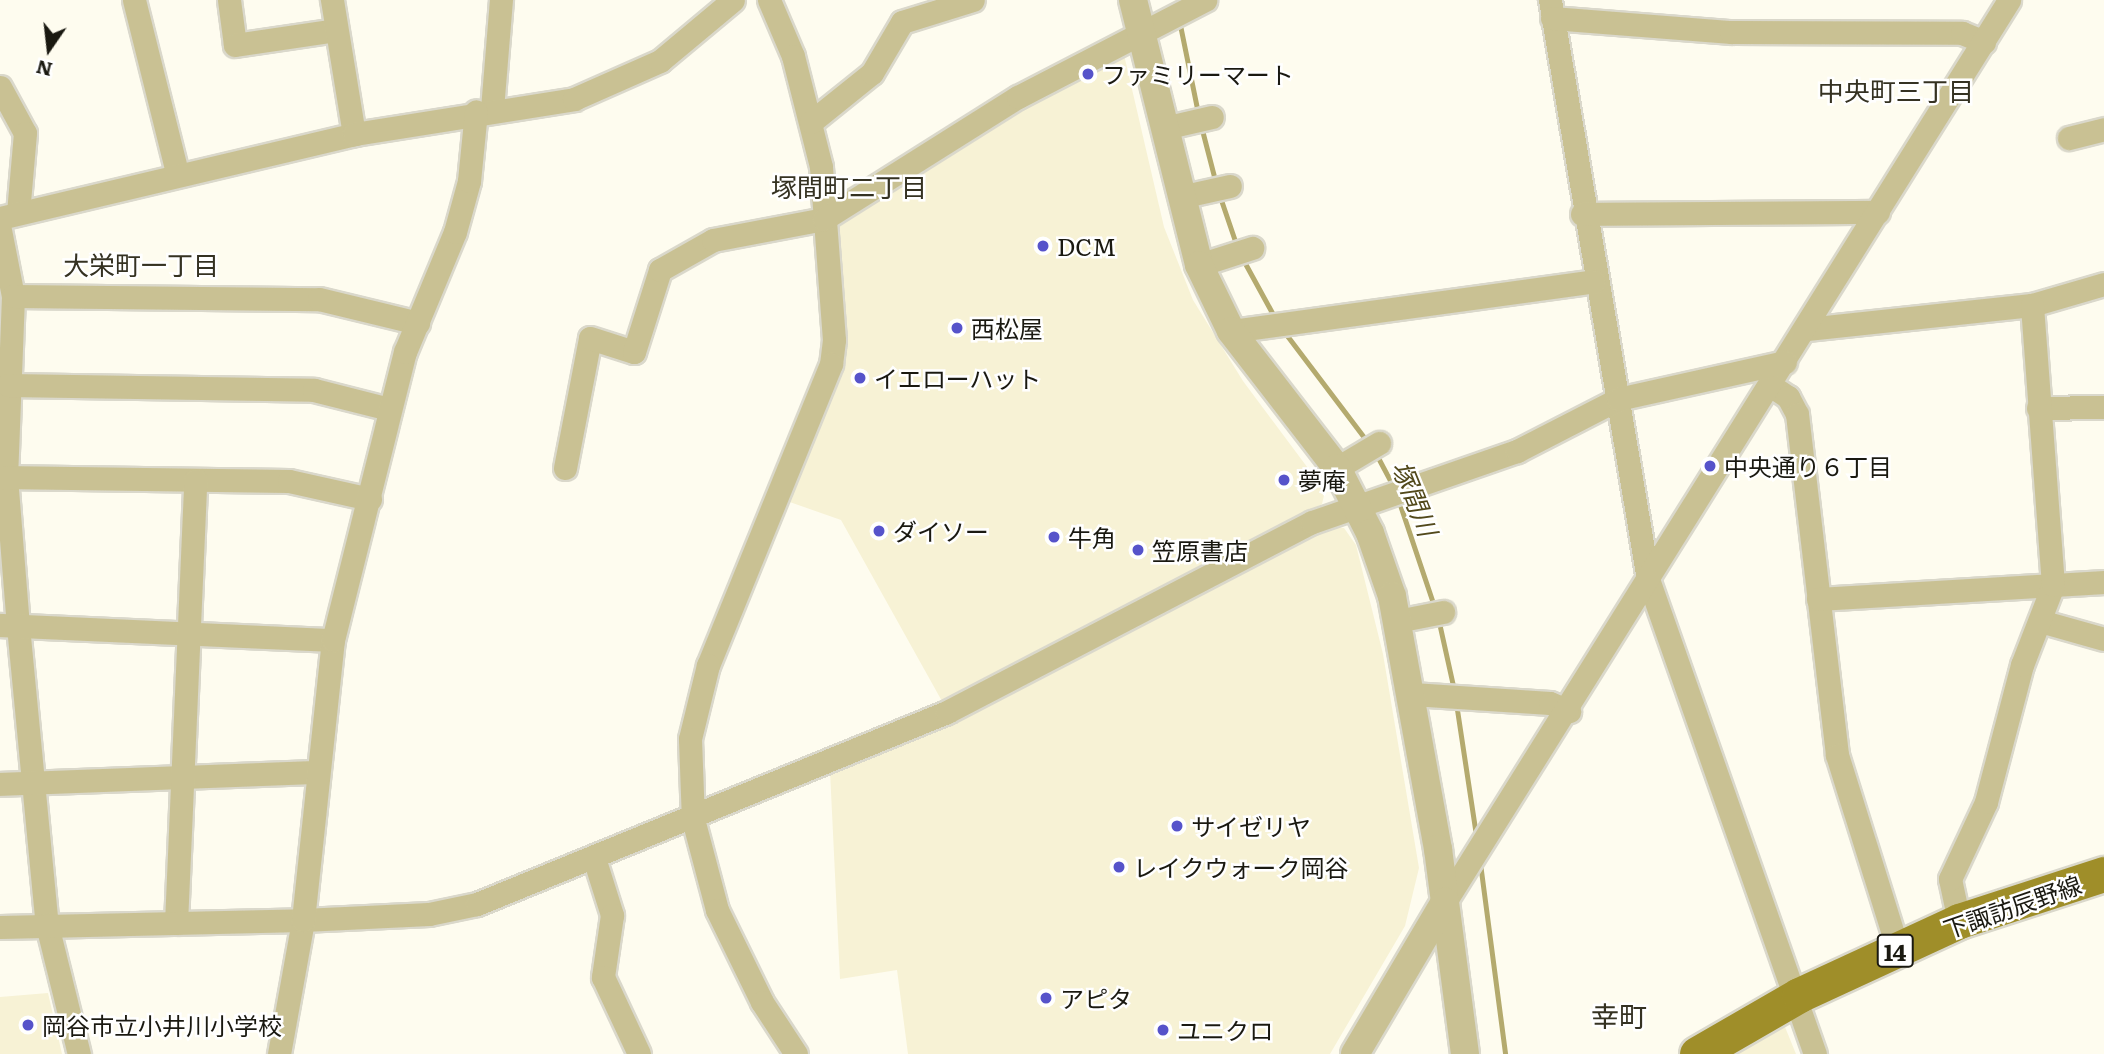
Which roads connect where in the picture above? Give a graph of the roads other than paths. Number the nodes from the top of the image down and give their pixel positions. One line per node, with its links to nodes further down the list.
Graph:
1 (134, 0): 21 (street)
2 (229, 0): 12 (street)
3 (332, 0): 12 (street)
4 (501, 0): 16 (street)
5 (733, 0): 16 (street)
6 (769, 0): 17 (street)
7 (973, 0): 17 (street)
8 (1133, 0): 13 (street)
9 (2009, 0): 14 (street)
10 (1185, 8): 13 (street)
11 (1551, 9): 14 (street); 25 (street)
12 (336, 30): 19 (street)
13 (1140, 30): 23 (street); 27 (street)
14 (1984, 42): 24 (street)
15 (0, 87): 26 (street)
16 (484, 110): 19 (street); 35 (street)
17 (811, 122): 27 (street)
18 (2104, 130): 20 (street)
19 (354, 134): 21 (street)
20 (2069, 138)
21 (177, 173): 26 (street)
22 (1230, 186): 23 (street)
23 (1192, 195): 30 (street)
24 (1878, 212): 25 (street); 36 (street)
25 (1582, 214): 31 (street)
26 (9, 215)
27 (824, 219): 47 (street); 67 (street)
28 (0, 230): 33 (street)
29 (1252, 248): 30 (street)
30 (1199, 265): 37 (street)
31 (1594, 281): 37 (street); 41 (street)
32 (2104, 284): 34 (street)
33 (13, 296): 35 (street); 39 (street)
34 (2032, 305): 36 (street); 43 (street)
35 (418, 323): 44 (street)
36 (1807, 329): 38 (street)
37 (1231, 331): 46 (street)
38 (1784, 362): 40 (street); 41 (street)
39 (8, 385): 44 (street); 48 (street)
40 (1770, 385): 52 (street); 55 (street)
41 (1618, 399): 51 (street); 52 (street)
42 (2104, 407): 43 (street)
43 (2038, 408): 54 (street)
44 (389, 410): 50 (street)
45 (1379, 443): 46 (street)
46 (1347, 463): 51 (street)
47 (565, 468)
48 (3, 477): 49 (street); 57 (street)
49 (195, 480): 50 (street); 58 (street)
50 (370, 499): 60 (street)
51 (1358, 508): 61 (street); 67 (street)
52 (1648, 579): 62 (street); 77 (street)
53 (2104, 582): 54 (street)
54 (2053, 585): 55 (street); 56 (street)
55 (1818, 599): 76 (street)
56 (2040, 621): 59 (street); 72 (street)
57 (9, 625): 58 (street); 65 (street)
58 (187, 634): 60 (street); 64 (street)
59 (2104, 639)
60 (334, 640): 63 (street)
61 (1425, 694): 62 (street); 70 (street)
62 (1569, 711): 70 (street)
63 (316, 772): 64 (street); 71 (street)
64 (182, 778): 65 (street); 73 (street)
65 (34, 783): 66 (street); 74 (street)
66 (0, 784)
67 (693, 820): 68 (street); 81 (street)
68 (595, 861): 71 (street); 80 (street)
69 (2104, 874): 72 (main road, 下諏訪辰野線 / 14)
70 (1445, 902): 82 (street); 83 (street)
71 (303, 920): 73 (street); 79 (street)
72 (1959, 921): 76 (main road, 下諏訪辰野線 / 14)
73 (176, 923): 74 (street)
74 (47, 925): 75 (street); 78 (street)
75 (0, 927)
76 (1898, 950): 77 (main road, 下諏訪辰野線 / 14)
77 (1798, 995): 84 (main road, 下諏訪辰野線 / 14); 85 (street)
78 (79, 1054)
79 (279, 1054)
80 (639, 1054)
81 (796, 1054)
82 (1355, 1054)
83 (1465, 1054)
84 (1697, 1054)
85 (1815, 1054)

